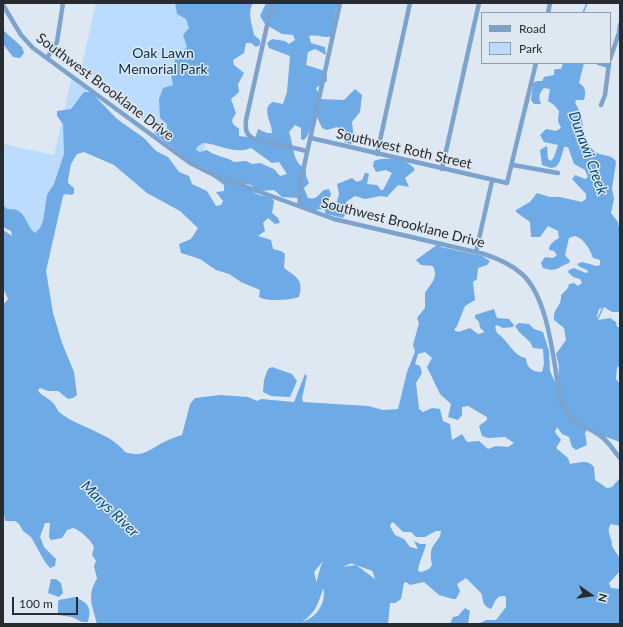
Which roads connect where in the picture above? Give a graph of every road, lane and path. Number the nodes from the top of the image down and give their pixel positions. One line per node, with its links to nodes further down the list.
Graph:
1 (62, 3): 9 (street)
2 (272, 3): 14 (street)
3 (340, 3): 13 (street)
4 (410, 3): 15 (street)
5 (479, 3): 17 (street)
6 (3, 5): 9 (street, Southwest Brooklane Drive)
7 (620, 25): 8 (street)
8 (611, 56)
9 (47, 58): 20 (street, Southwest Brooklane Drive)
10 (536, 64): 16 (street)
11 (609, 65): 12 (street)
12 (601, 105)
13 (311, 138): 14 (street); 15 (street, Southwest Roth Street)
14 (307, 151): 20 (street)
15 (377, 154): 17 (street, Southwest Roth Street)
16 (512, 165): 18 (street); 19 (street)
17 (442, 169): 19 (street, Southwest Roth Street)
18 (558, 173)
19 (492, 181): 21 (street)
20 (300, 206): 21 (street, Southwest Brooklane Drive)
21 (476, 252): 22 (street, Southwest Brooklane Drive)
22 (620, 458)

